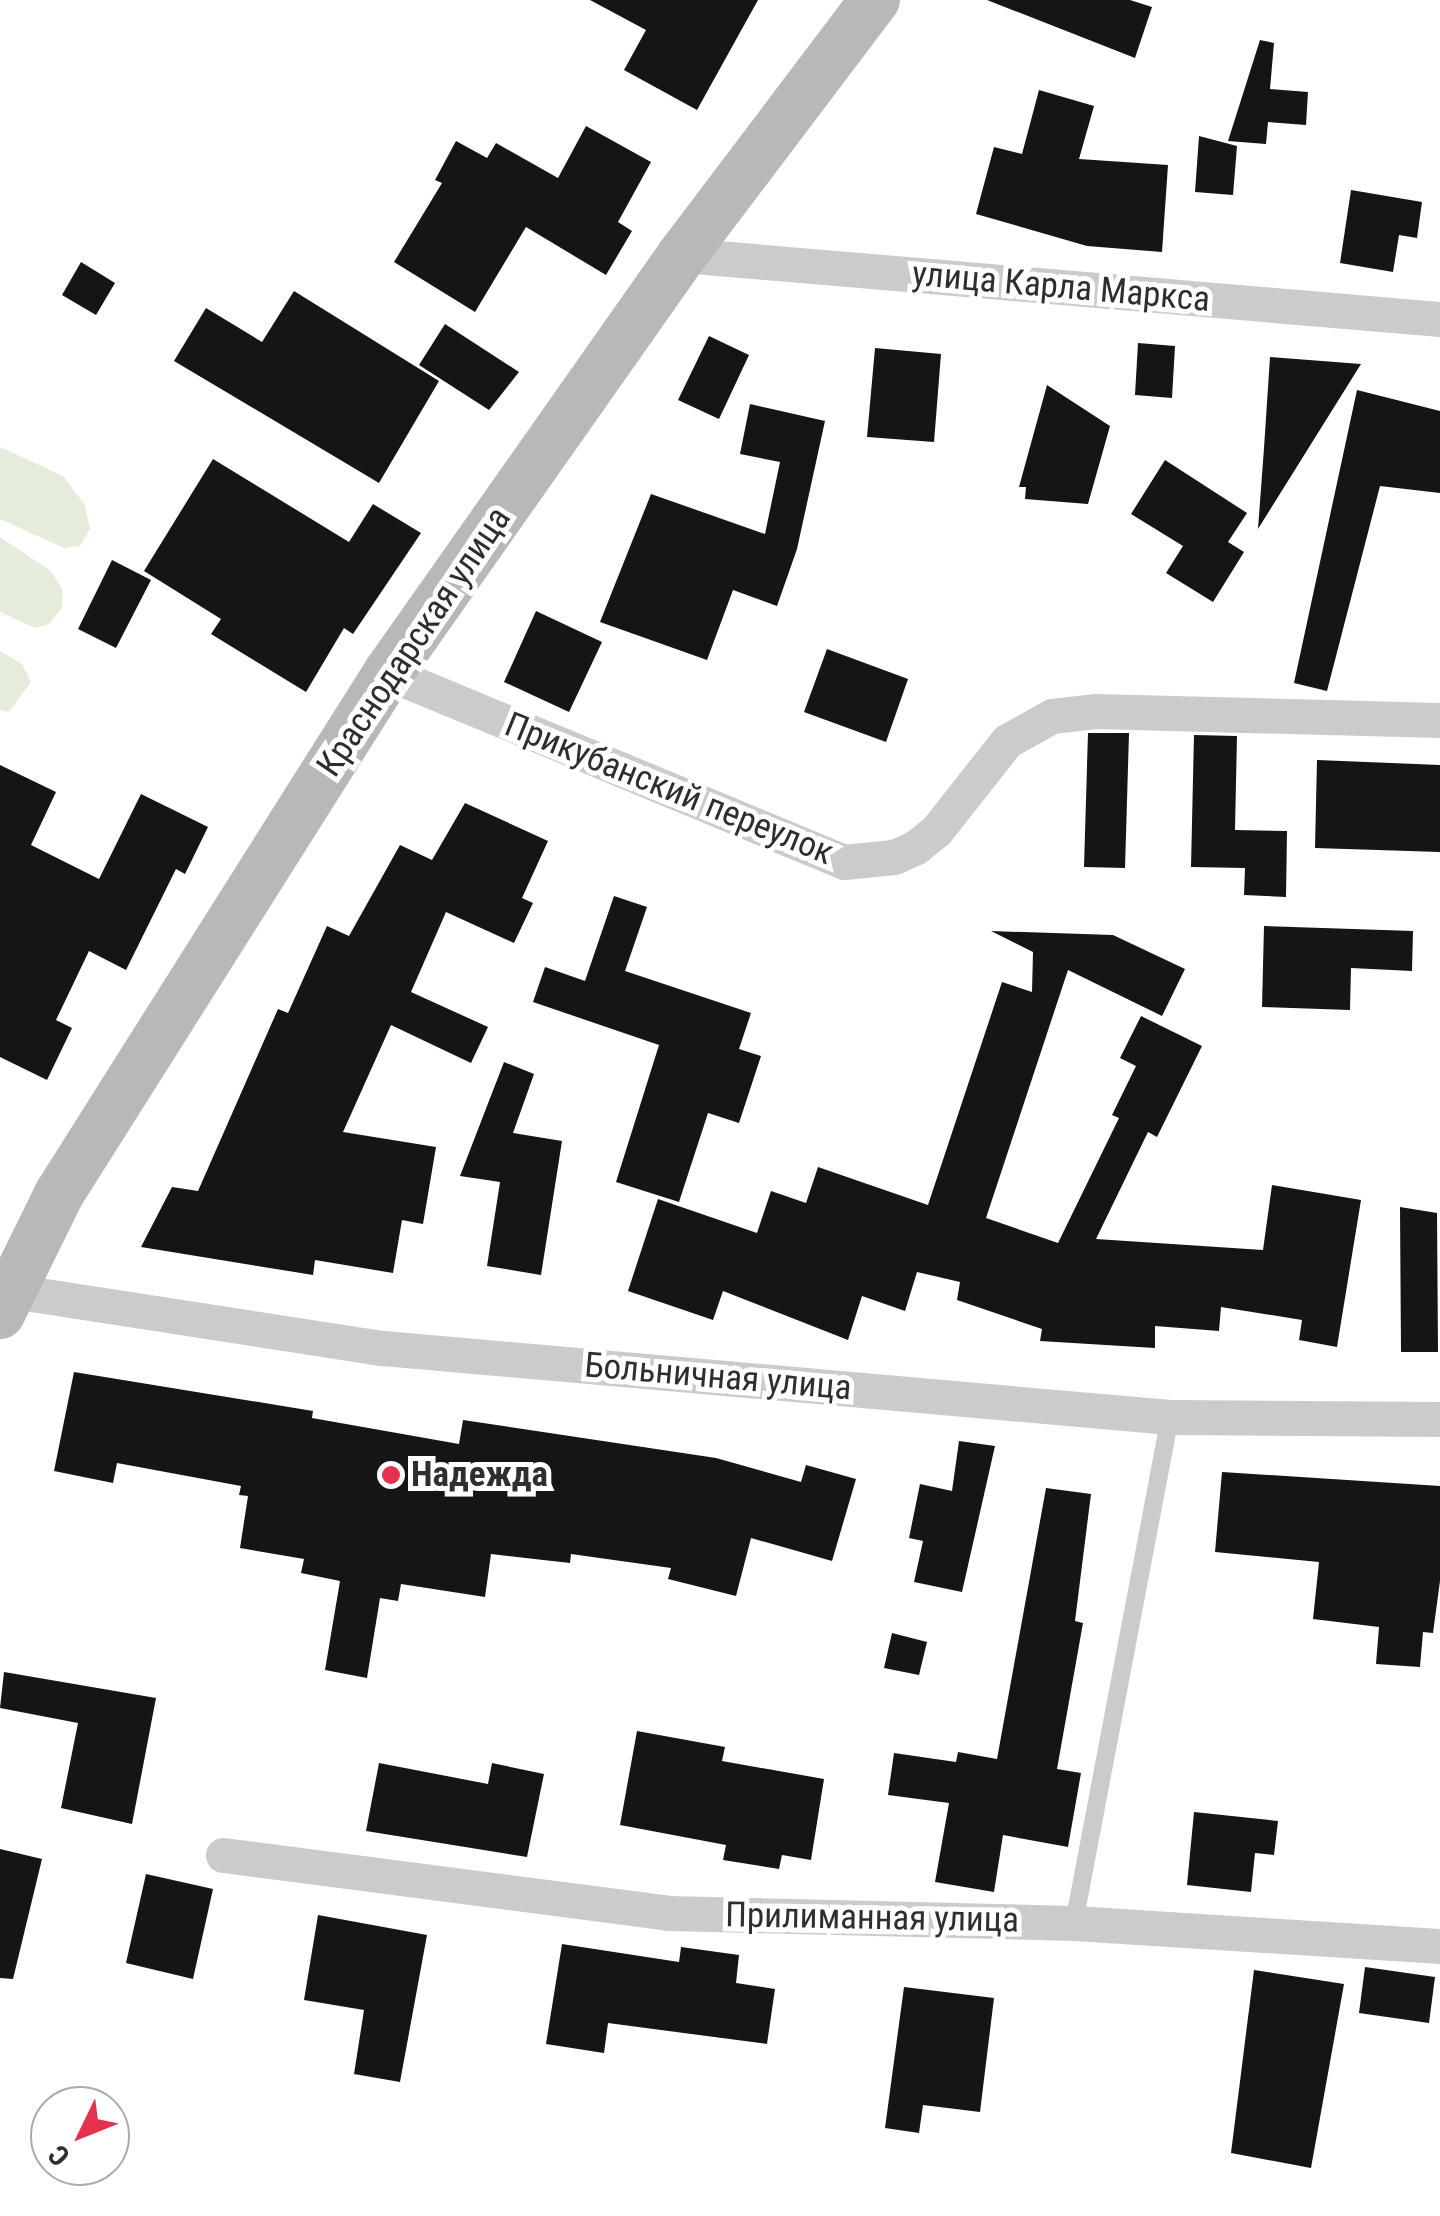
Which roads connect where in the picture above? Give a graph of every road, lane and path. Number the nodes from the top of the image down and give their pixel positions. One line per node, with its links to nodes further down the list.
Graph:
1 (875, 0): 2 (street, Краснодарская улица)
2 (682, 255): 3 (street, улица Карла Маркса); 4 (street, Краснодарская улица)
3 (1440, 319)
4 (388, 673): 5 (street, Прикубанский переулок); 6 (street, Краснодарская улица)
5 (1440, 720)
6 (3, 1298): 7 (street, Больничная улица)
7 (1170, 1417): 8 (street, Больничная улица); 10 (lane)
8 (1440, 1419)
9 (224, 1856): 10 (street, Прилиманная улица)
10 (1074, 1923): 11 (street, Прилиманная улица)
11 (1440, 1946)

